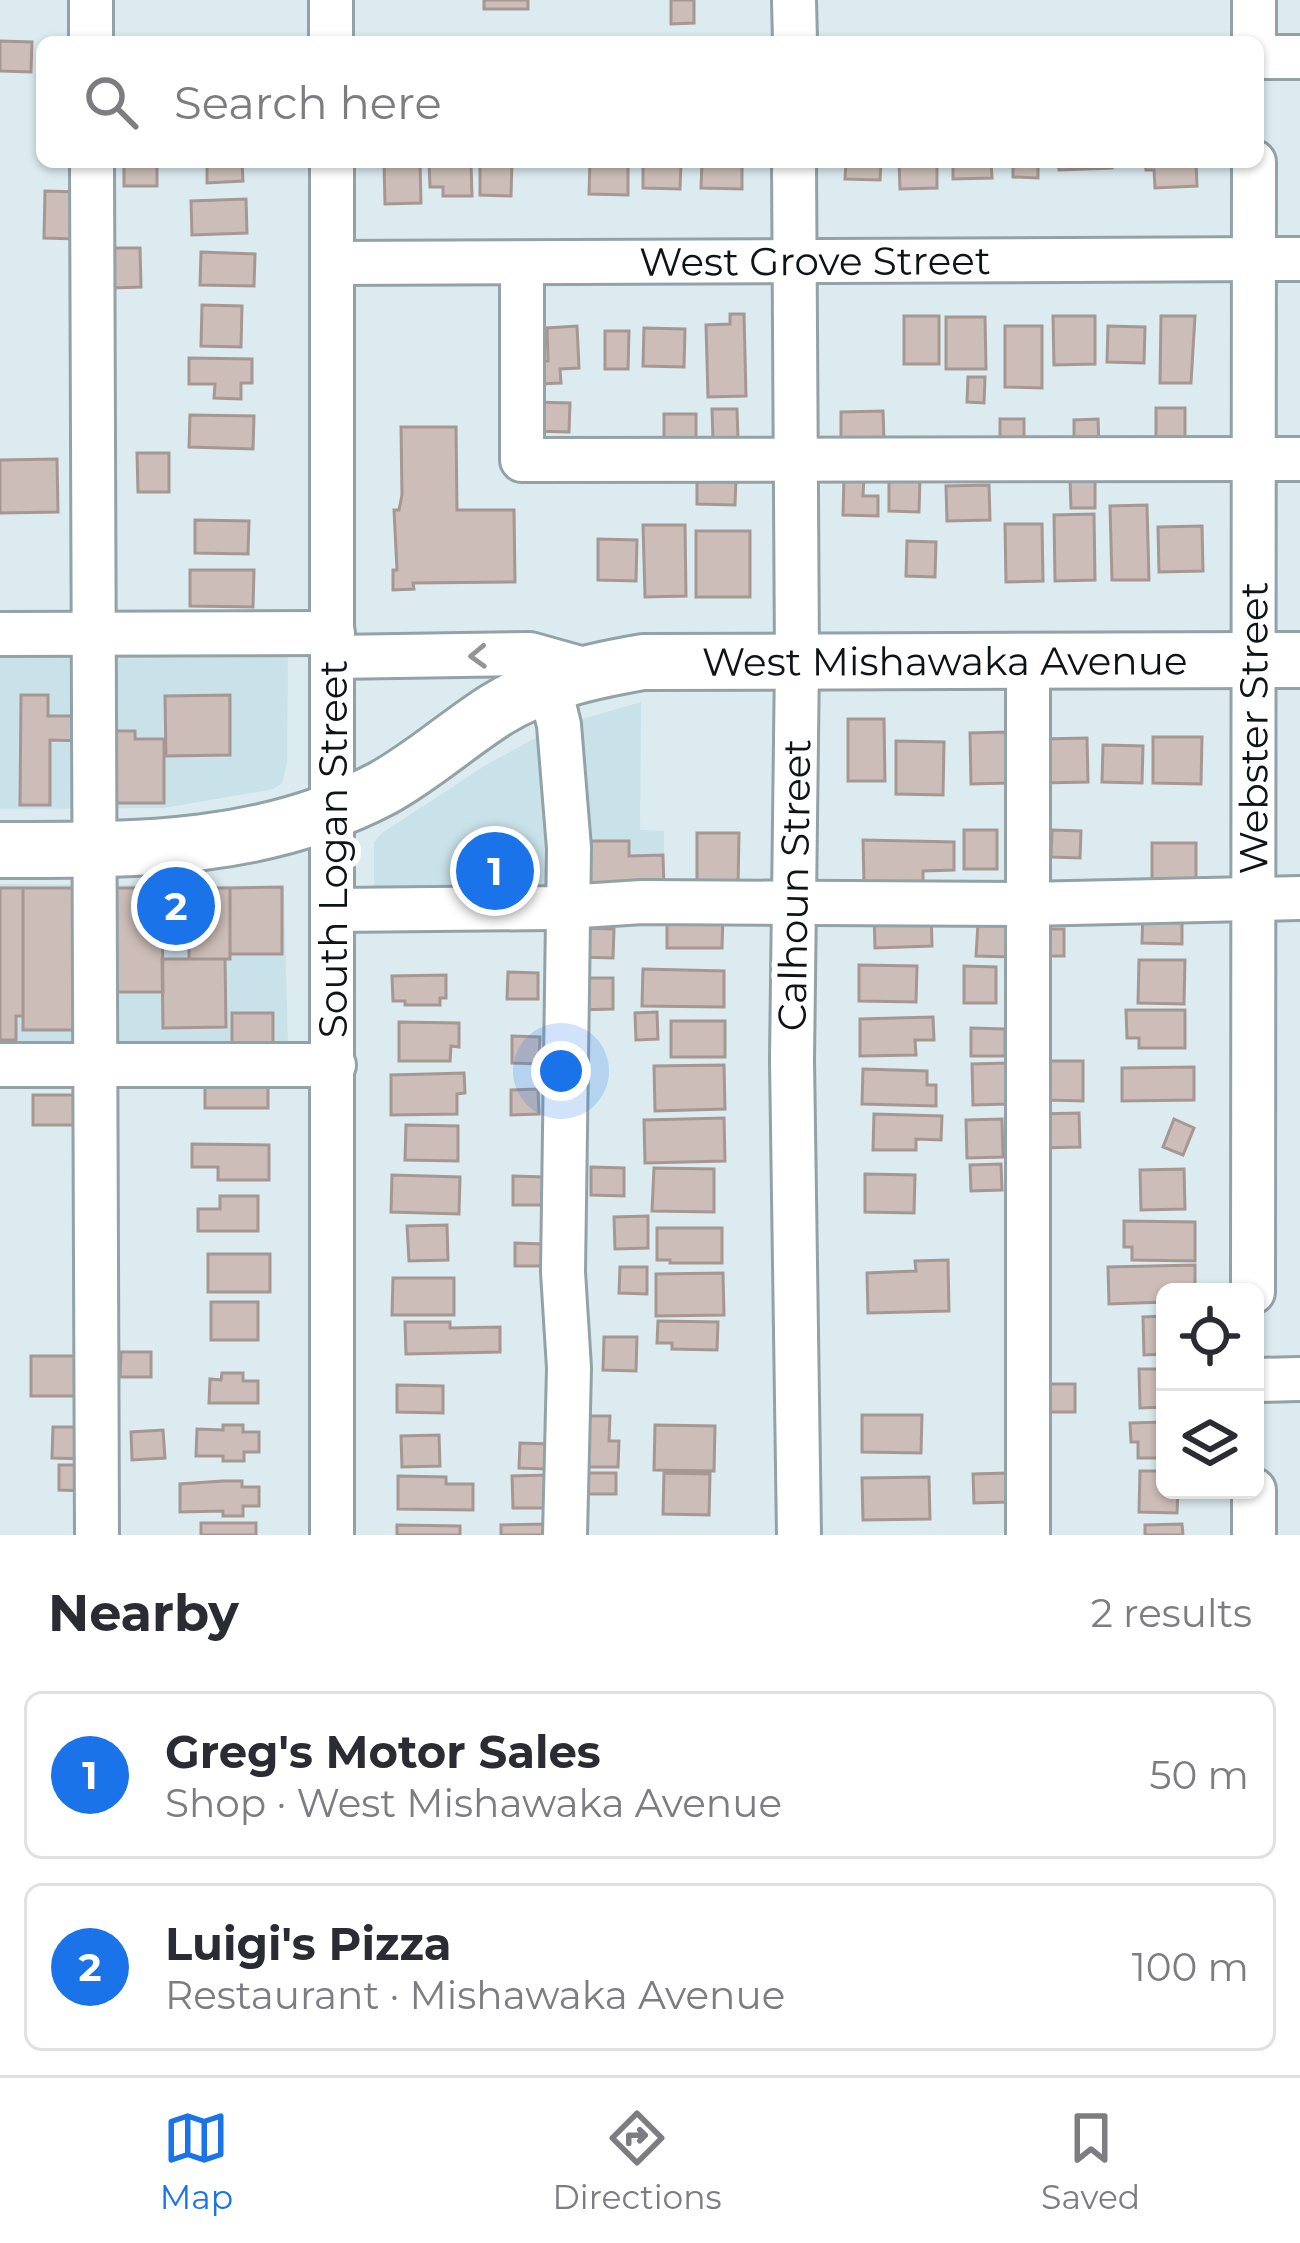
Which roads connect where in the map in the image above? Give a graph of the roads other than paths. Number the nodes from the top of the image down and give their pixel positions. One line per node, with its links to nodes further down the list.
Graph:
1 (91, 0): 5 (street)
2 (331, 0): 6 (street)
3 (794, 0): 7 (street)
4 (1253, 0): 8 (street)
5 (92, 36)
6 (331, 36)
7 (795, 36)
8 (1254, 36)
9 (1264, 57): 10 (street)
10 (1300, 57)
11 (92, 168): 24 (street)
12 (332, 168): 18 (street, South Logan Street)
13 (794, 168): 17 (street, Calhoun Street)
14 (1254, 168): 15 (street, Webster Street)
15 (1254, 259): 16 (street, West Grove Street); 17 (street, West Grove Street); 22 (street, Webster Street)
16 (1300, 259)
17 (793, 261): 19 (street, West Grove Street); 21 (street, Calhoun Street)
18 (332, 263): 19 (street, West Grove Street); 25 (street, South Logan Street)
19 (522, 263): 21 (street)
20 (1300, 459): 22 (street)
21 (795, 460): 22 (street); 27 (street, Calhoun Street)
22 (1254, 460): 26 (street, Webster Street)
23 (0, 634): 24 (street, West Mishawaka Avenue)
24 (94, 635): 25 (street, West Mishawaka Avenue); 32 (street)
25 (333, 645): 29 (street, West Mishawaka Avenue, one-way to 25); 30 (street, South Logan Street)
26 (1277, 660): 28 (main road, West Mishawaka Avenue); 34 (street, Webster Street)
27 (797, 661): 28 (main road, West Mishawaka Avenue); 29 (main road, West Mishawaka Avenue); 35 (street, Calhoun Street)
28 (1028, 662): 36 (street)
29 (571, 677): 30 (main road, West Mishawaka Avenue); 37 (street)
30 (333, 810): 32 (main road, West Mishawaka Avenue); 38 (street, South Logan Street)
31 (0, 850): 32 (main road, West Mishawaka Avenue)
32 (94, 850): 40 (street)
33 (1300, 898): 34 (street)
34 (1253, 899): 36 (street); 42 (street, Webster Street)
35 (794, 903): 36 (street); 37 (street); 49 (street, Calhoun Street)
36 (1027, 904): 50 (street)
37 (568, 906): 38 (street); 48 (street)
38 (333, 910): 41 (street, South Logan Street)
39 (0, 1065): 40 (street)
40 (95, 1065): 41 (street); 46 (street)
41 (334, 1065): 47 (street, South Logan Street)
42 (1253, 1283)
43 (1300, 1379): 44 (street)
44 (1264, 1380)
45 (1254, 1499): 51 (street)
46 (97, 1535)
47 (332, 1535)
48 (565, 1535)
49 (799, 1535)
50 (1028, 1535)
51 (1254, 1535)

